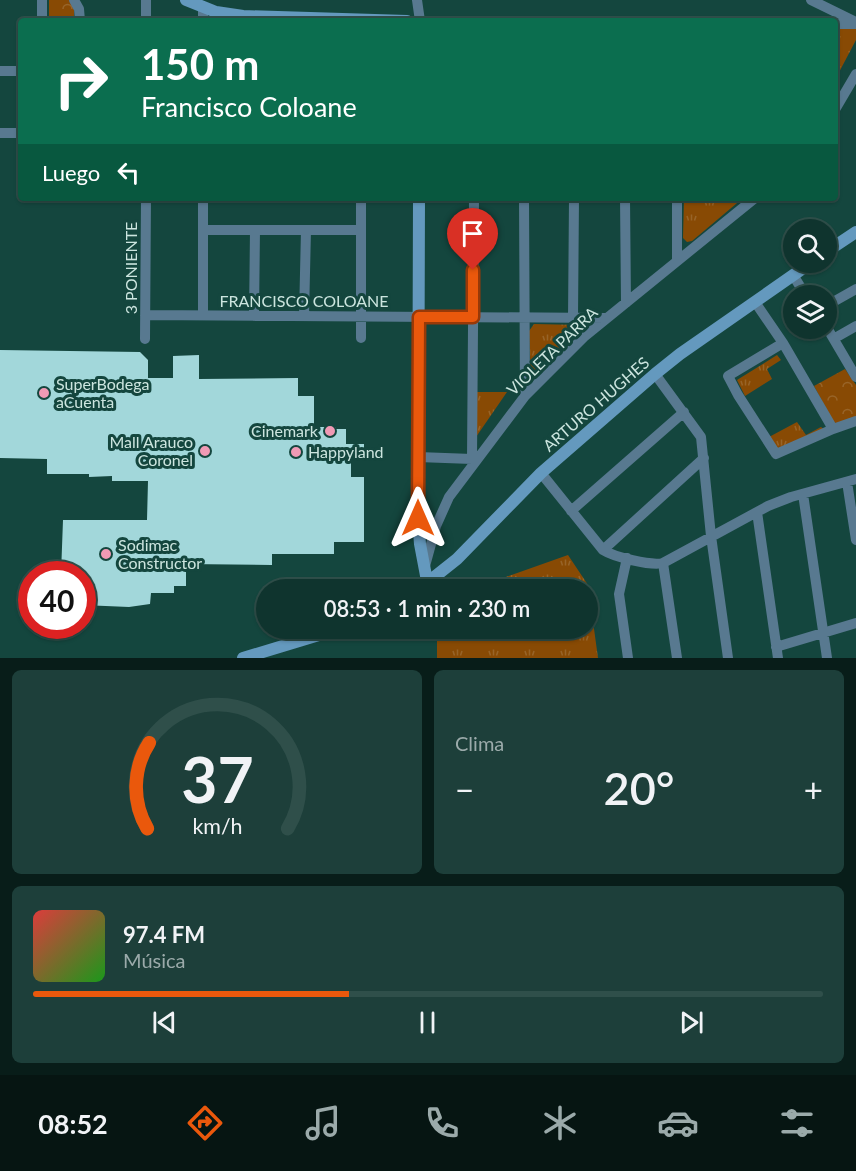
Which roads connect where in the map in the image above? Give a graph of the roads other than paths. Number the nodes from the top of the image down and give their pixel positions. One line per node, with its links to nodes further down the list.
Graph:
1 (42, 0): 8 (street)
2 (74, 0): 9 (street)
3 (146, 0): 10 (street)
4 (186, 0): 7 (street)
5 (417, 0): 12 (street)
6 (811, 0): 13 (street)
7 (203, 15): 11 (street)
8 (42, 18)
9 (80, 18)
10 (146, 18)
11 (251, 18)
12 (420, 18)
13 (856, 23): 14 (street)
14 (838, 24)
15 (0, 71): 16 (street)
16 (18, 71)
17 (856, 75): 18 (street)
18 (838, 105)
19 (0, 133): 20 (street)
20 (18, 133)
21 (146, 201): 45 (street, 3 PONIENTE)
22 (203, 201): 31 (street)
23 (361, 201): 34 (street)
24 (419, 201): 50 (street)
25 (474, 201): 51 (street)
26 (524, 201): 52 (street)
27 (574, 201): 53 (street)
28 (625, 201): 44 (street)
29 (677, 201): 37 (street)
30 (751, 201): 37 (street, VIOLETA PARRA)
31 (203, 230): 32 (street); 46 (street)
32 (255, 230): 33 (street); 47 (street)
33 (306, 230): 34 (street); 48 (street)
34 (361, 230): 49 (street)
35 (856, 232): 36 (street)
36 (837, 245)
37 (677, 261): 44 (street, VIOLETA PARRA)
38 (796, 273): 39 (street, ARTURO HUGHES)
39 (793, 275): 40 (street); 43 (street, ARTURO HUGHES)
40 (799, 285)
41 (856, 289): 42 (street)
42 (837, 300)
43 (755, 302): 60 (street); 61 (street, ARTURO HUGHES)
44 (626, 303): 54 (street, VIOLETA PARRA)
45 (146, 315): 46 (street, FRANCISCO COLOANE); 58 (street, 3 PONIENTE)
46 (203, 315): 47 (street, FRANCISCO COLOANE)
47 (254, 316): 48 (street, FRANCISCO COLOANE)
48 (304, 316): 49 (street, FRANCISCO COLOANE)
49 (361, 316): 50 (street, FRANCISCO COLOANE); 57 (street)
50 (419, 317): 51 (street, FRANCISCO COLOANE); 67 (street)
51 (473, 317): 52 (street, FRANCISCO COLOANE); 69 (street)
52 (525, 318): 53 (street, FRANCISCO COLOANE); 63 (street)
53 (573, 318): 54 (street, FRANCISCO COLOANE)
54 (606, 318): 63 (street, VIOLETA PARRA)
55 (856, 326): 56 (street)
56 (837, 337)
57 (361, 338)
58 (145, 339)
59 (836, 339): 62 (street)
60 (783, 343): 66 (street); 66 (street)
61 (655, 374): 64 (street); 70 (street, ARTURO HUGHES)
62 (856, 377)
63 (525, 396): 69 (street, VIOLETA PARRA)
64 (684, 412): 68 (street); 73 (street)
65 (856, 421): 66 (street)
66 (834, 429)
67 (418, 457): 69 (street); 80 (street)
68 (704, 458): 75 (street); 77 (street)
69 (473, 460): 80 (street, VIOLETA PARRA)
70 (541, 473): 73 (street); 82 (street, ARTURO HUGHES)
71 (852, 480): 72 (street); 76 (street)
72 (803, 494): 74 (street); 84 (street)
73 (571, 511): 77 (street)
74 (757, 512): 75 (street); 86 (street)
75 (711, 536): 79 (street); 90 (street)
76 (856, 540)
77 (603, 550): 78 (street)
78 (627, 558): 79 (street); 88 (street)
79 (663, 563): 89 (street)
80 (425, 567): 81 (street)
81 (424, 579)
82 (431, 579)
83 (856, 623): 84 (street)
84 (823, 633): 86 (street); 91 (street)
85 (306, 639): 87 (street)
86 (777, 652)
87 (243, 658)
88 (628, 658)
89 (677, 658)
90 (728, 658)
91 (827, 658)

